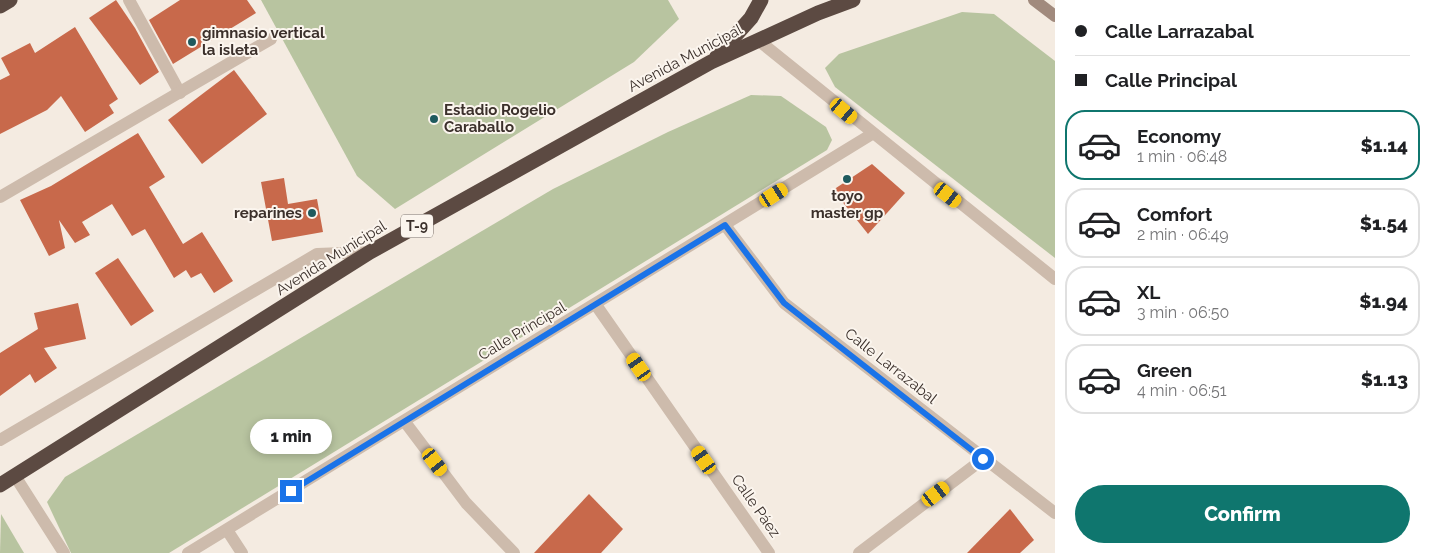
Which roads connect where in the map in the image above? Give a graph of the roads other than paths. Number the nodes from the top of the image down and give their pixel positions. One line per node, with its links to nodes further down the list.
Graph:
1 (10, 0): 6 (highway)
2 (129, 0): 12 (street)
3 (761, 0): 11 (highway, T-9)
4 (853, 0): 7 (highway, Avenida Municipal / T-9)
5 (1034, 0): 8 (street)
6 (0, 6)
7 (821, 7): 10 (highway, Avenida Municipal / T-9)
8 (1055, 16)
9 (271, 39): 12 (street)
10 (758, 40): 11 (highway, Avenida Municipal / T-9); 13 (street)
11 (711, 62): 16 (highway, Avenida Municipal / T-9)
12 (180, 93): 14 (street)
13 (872, 134): 15 (street, Calle Principal); 17 (street)
14 (0, 197)
15 (725, 225): 18 (street, Calle Principal); 21 (street, Calle Larrazabal)
16 (370, 252): 20 (street); 22 (highway, Avenida Municipal / T-9)
17 (1055, 280)
18 (596, 305): 19 (street, Calle Principal); 30 (street, Calle Páez)
19 (405, 422): 25 (street, Calle Principal); 29 (street)
20 (0, 440)
21 (983, 459): 24 (street, Calle Larrazabal); 31 (street)
22 (15, 476): 23 (highway, Avenida Municipal / T-9); 26 (street)
23 (0, 485)
24 (1055, 513)
25 (226, 530): 27 (street, Calle Principal); 28 (street)
26 (64, 553)
27 (188, 553)
28 (242, 553)
29 (514, 553)
30 (769, 553)
31 (859, 553)

